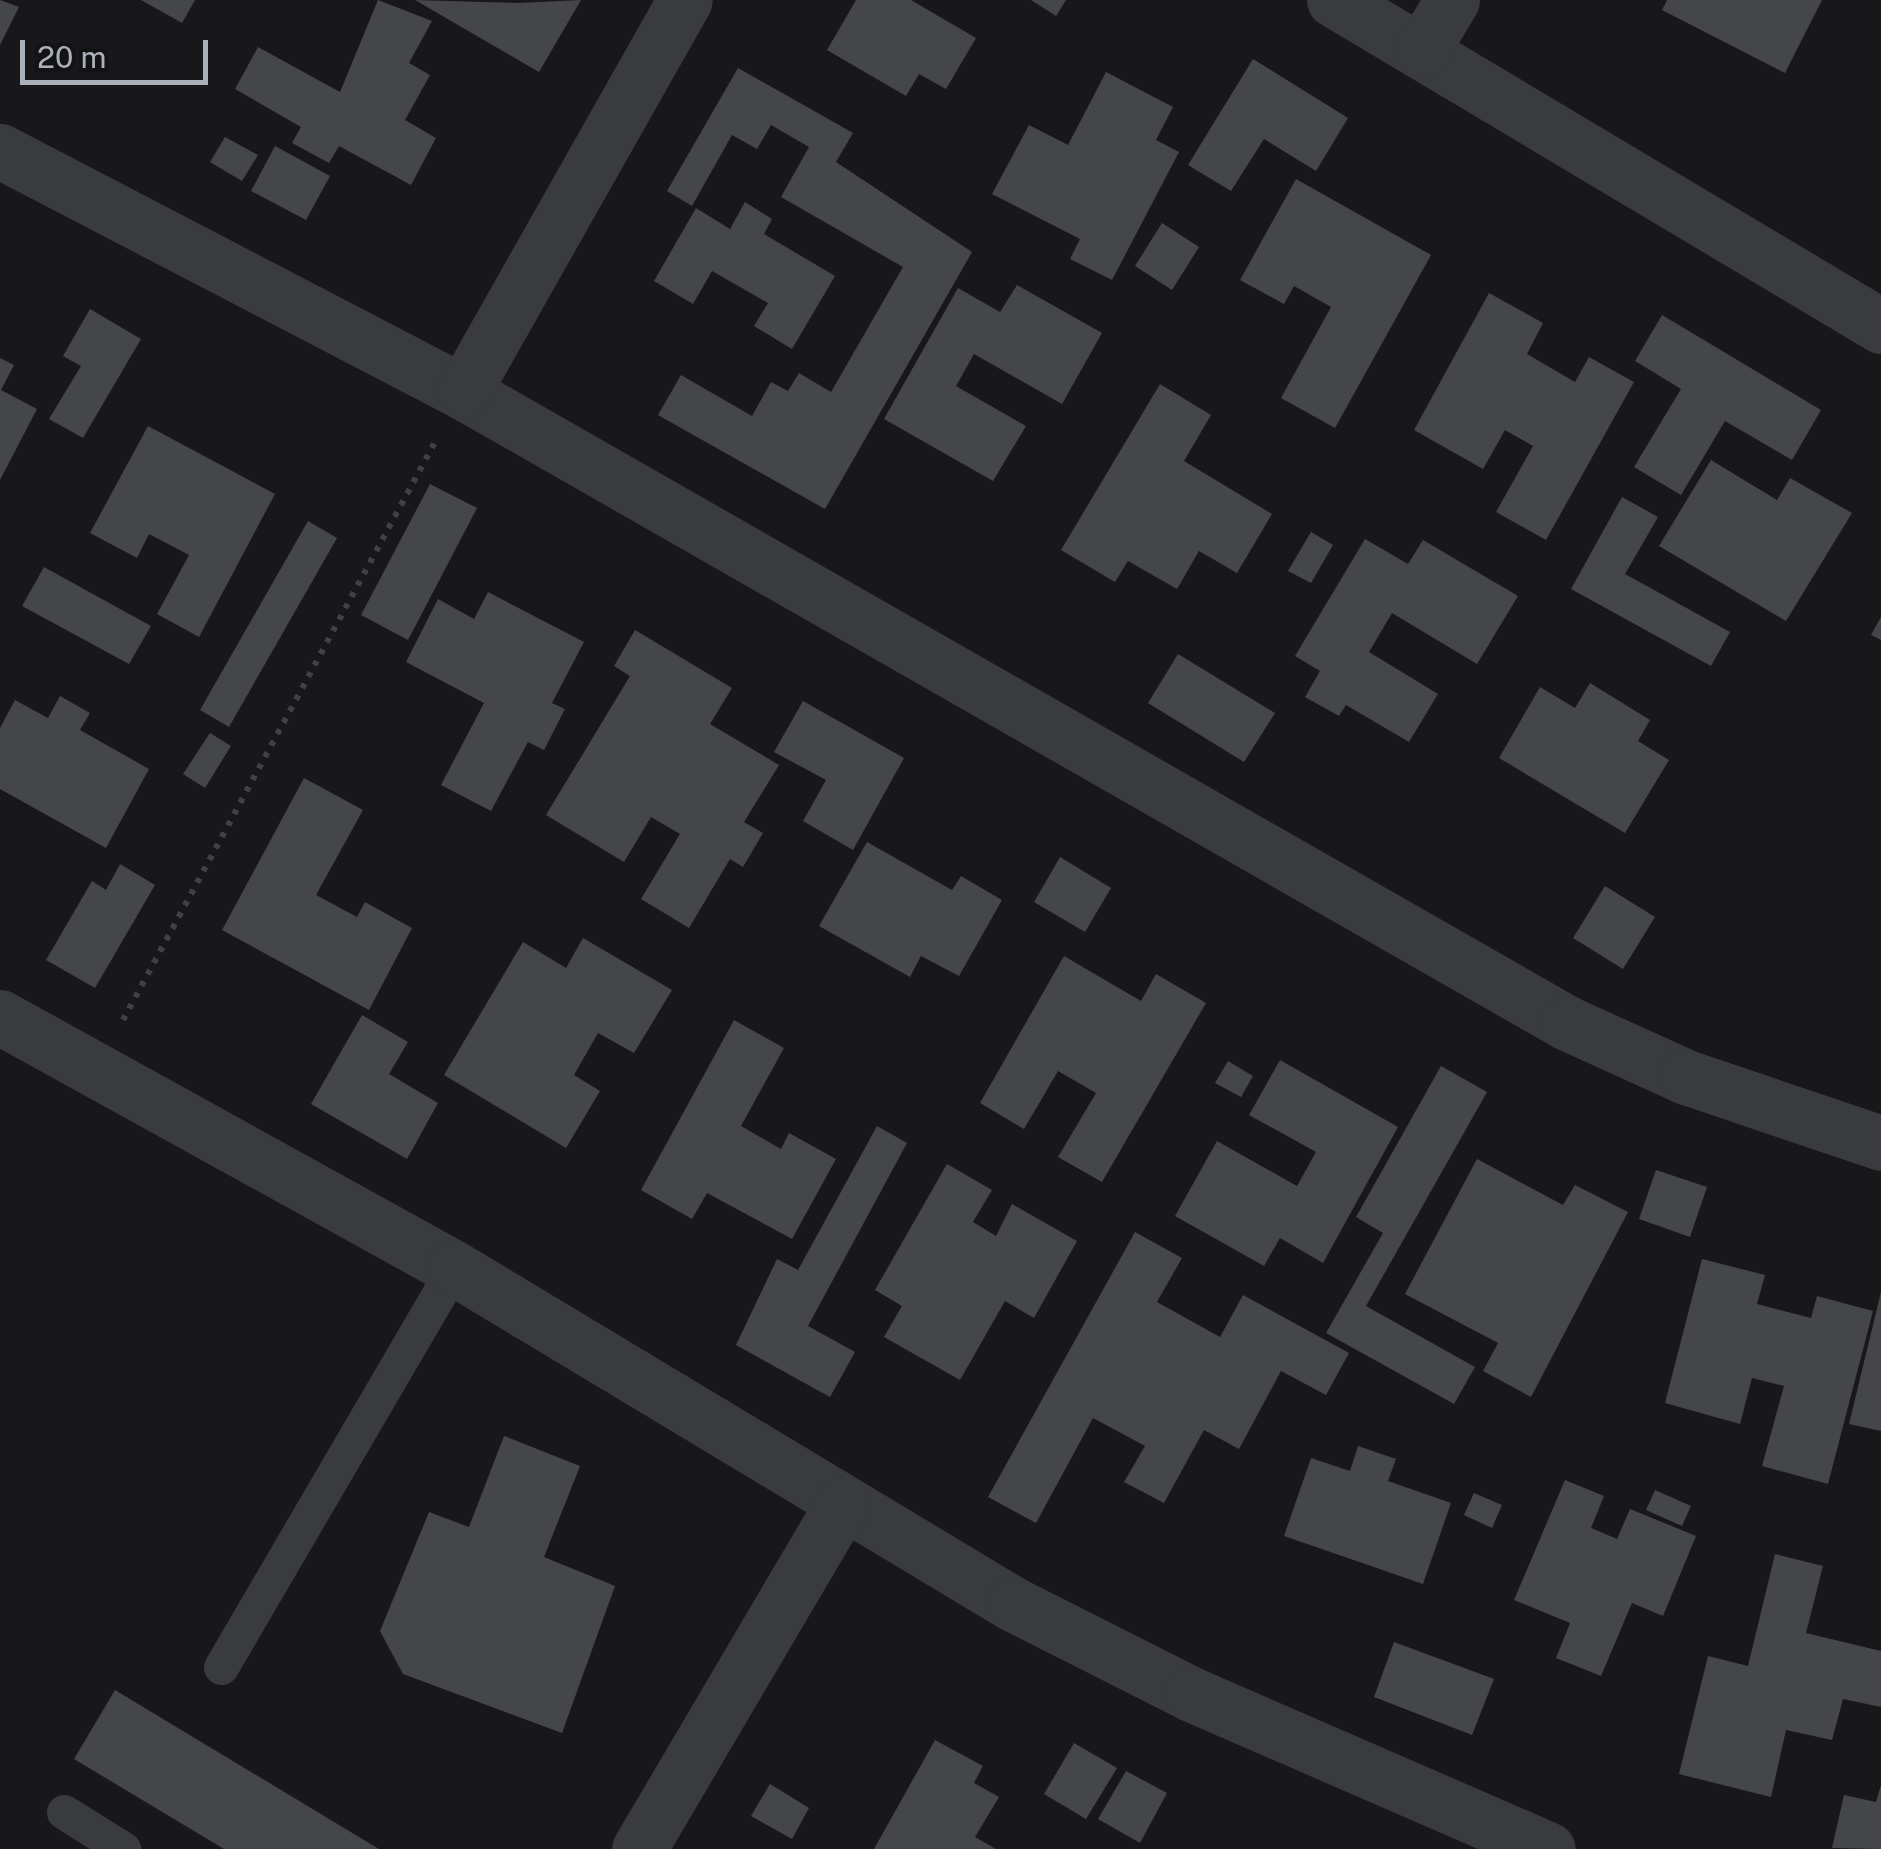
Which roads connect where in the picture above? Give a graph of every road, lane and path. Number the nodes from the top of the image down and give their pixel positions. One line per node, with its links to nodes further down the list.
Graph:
1 (685, 0): 7 (street)
2 (1334, 0): 4 (street)
3 (1452, 0): 4 (street)
4 (1422, 50): 6 (street)
5 (0, 151): 7 (street)
6 (1881, 326)
7 (462, 392): 9 (path); 10 (street)
8 (0, 1017): 9 (street)
9 (96, 1070): 11 (street)
10 (1881, 1143)
11 (454, 1268): 12 (street); 13 (lane)
12 (842, 1504): 16 (street); 17 (street)
13 (220, 1667)
14 (64, 1812): 15 (lane)
15 (123, 1849)
16 (639, 1849)
17 (1548, 1849)

